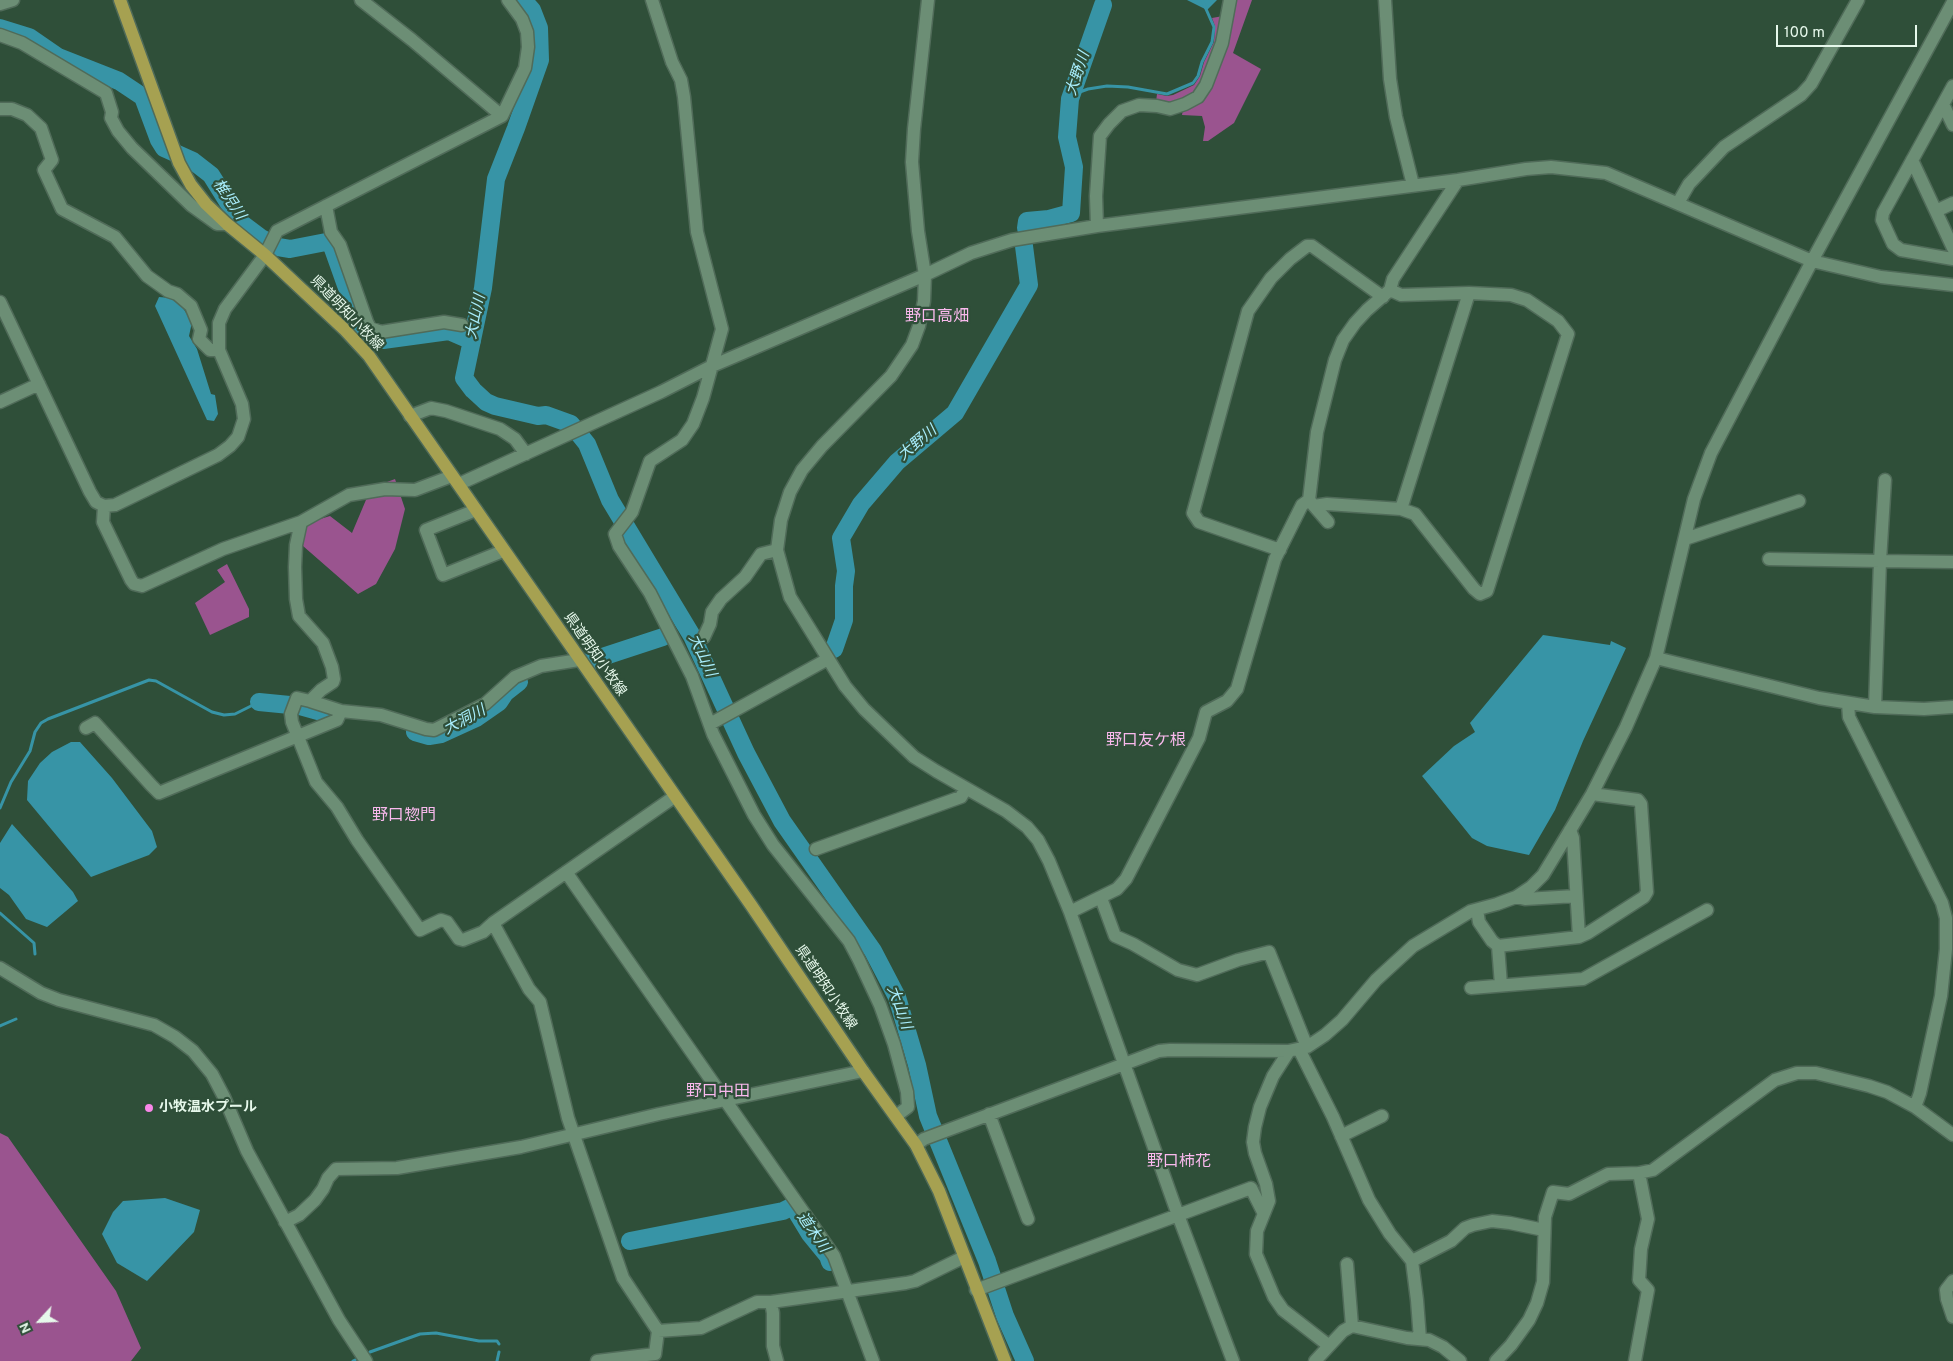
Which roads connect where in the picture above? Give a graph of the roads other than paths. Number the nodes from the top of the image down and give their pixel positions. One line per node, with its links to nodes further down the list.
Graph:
1 (13, 0): 11 (street)
2 (120, 0): 25 (main road, 県道明知小牧線)
3 (361, 0): 16 (street)
4 (508, 0): 16 (street)
5 (652, 0): 38 (street)
6 (928, 0): 31 (street)
7 (1230, 0): 26 (street)
8 (1385, 0): 20 (street)
9 (1858, 0): 21 (street)
10 (1953, 2): 30 (street)
11 (0, 4)
12 (0, 35): 25 (street)
13 (1953, 86): 14 (street)
14 (1943, 104): 17 (street); 18 (street)
15 (0, 109): 37 (street)
16 (502, 116): 23 (street)
17 (1953, 125)
18 (1912, 160): 24 (street); 29 (street)
19 (1458, 180): 20 (street); 21 (street); 33 (street)
20 (1413, 185): 26 (street)
21 (1678, 203): 30 (street)
22 (1953, 203): 24 (street)
23 (326, 206): 27 (street); 36 (street)
24 (1936, 211): 28 (street)
25 (227, 224): 27 (main road, 県道明知小牧線)
26 (1097, 226): 31 (street)
27 (268, 248): 37 (street); 41 (main road, 県道明知小牧線)
28 (1953, 248)
29 (1953, 260)
30 (1812, 261): 32 (street); 52 (street)
31 (925, 275): 38 (street); 53 (street)
32 (1953, 285)
33 (1387, 293): 34 (street); 46 (street); 54 (street)
34 (1469, 293): 49 (street); 49 (street)
35 (0, 302): 39 (street)
36 (462, 325)
37 (219, 350): 47 (street)
38 (712, 366): 42 (street); 68 (street)
39 (38, 384): 40 (street); 47 (street)
40 (0, 402)
41 (410, 416): 42 (street); 43 (main road, 県道明知小牧線)
42 (526, 454): 43 (street)
43 (456, 480): 48 (main road, 県道明知小牧線); 50 (street)
44 (1885, 480): 57 (street)
45 (1799, 501): 52 (street)
46 (1312, 503): 49 (street); 51 (street); 54 (street)
47 (104, 506): 50 (street)
48 (476, 510): 55 (main road, 県道明知小牧線); 55 (street)
49 (1401, 510)
50 (301, 522): 63 (street)
51 (1328, 522)
52 (1685, 539): 60 (street)
53 (777, 550): 59 (street); 61 (street)
54 (1280, 550): 79 (street)
55 (504, 551): 62 (main road, 県道明知小牧線)
56 (1769, 559): 57 (street)
57 (1880, 561): 58 (street); 65 (street)
58 (1953, 562)
59 (704, 637)
60 (1656, 658): 64 (street); 72 (street)
61 (828, 659): 68 (street); 71 (street)
62 (579, 660): 67 (street); 73 (main road, 県道明知小牧線)
63 (310, 701): 67 (street); 70 (street)
64 (1848, 703): 65 (street); 93 (street)
65 (1875, 707): 66 (street)
66 (1953, 707)
67 (341, 711): 70 (street)
68 (713, 723): 94 (street)
69 (86, 728): 70 (street)
70 (297, 735): 83 (street)
71 (966, 788): 75 (street); 82 (street)
72 (1592, 794): 74 (street); 84 (street)
73 (674, 797): 76 (street); 91 (main road, 県道明知小牧線)
74 (1570, 830): 77 (street); 78 (street)
75 (816, 849)
76 (566, 872): 83 (street); 92 (street)
77 (1576, 896): 78 (street); 84 (street)
78 (1516, 897): 80 (street)
79 (1101, 898): 82 (street); 89 (street)
80 (1477, 910): 85 (street); 89 (street)
81 (1706, 910): 87 (street)
82 (1070, 912): 90 (street)
83 (493, 923): 97 (street)
84 (1579, 937): 85 (street)
85 (1498, 946): 87 (street)
86 (0, 968): 105 (street)
87 (1501, 984): 88 (street)
88 (1471, 988)
89 (1298, 1049): 90 (street); 98 (street); 102 (street)
90 (1125, 1063): 95 (street); 103 (street)
91 (864, 1071): 92 (street); 94 (main road, 県道明知小牧線)
92 (725, 1100): 97 (street); 112 (street)
93 (1915, 1107): 99 (street); 101 (street)
94 (896, 1116): 100 (main road, 県道明知小牧線)
95 (984, 1116): 100 (street); 104 (street)
96 (1382, 1116): 98 (street)
97 (574, 1133): 105 (street); 116 (street)
98 (1341, 1136): 108 (street)
99 (1953, 1136)
100 (920, 1142): 107 (main road, 県道明知小牧線)
101 (1639, 1173): 106 (street); 128 (street)
102 (1264, 1212): 103 (street); 118 (street)
103 (1178, 1215): 111 (street); 124 (street)
104 (1028, 1219)
105 (285, 1222): 119 (street)
106 (1544, 1230): 108 (street); 127 (street)
107 (964, 1257): 111 (main road, 県道明知小牧線); 112 (street)
108 (1412, 1261): 117 (street)
109 (1347, 1264): 115 (street)
110 (1953, 1281): 114 (street)
111 (979, 1289): 123 (main road, 県道明知小牧線)
112 (848, 1292): 113 (street); 122 (street)
113 (771, 1302): 116 (street); 121 (street)
114 (1953, 1317)
115 (1352, 1326): 117 (street); 118 (street)
116 (658, 1331): 120 (street)
117 (1420, 1338): 126 (street)
118 (1328, 1345): 125 (street)
119 (366, 1361)
120 (597, 1361)
121 (777, 1361)
122 (873, 1361)
123 (1005, 1361)
124 (1233, 1361)
125 (1315, 1361)
126 (1460, 1361)
127 (1496, 1361)
128 (1635, 1361)

